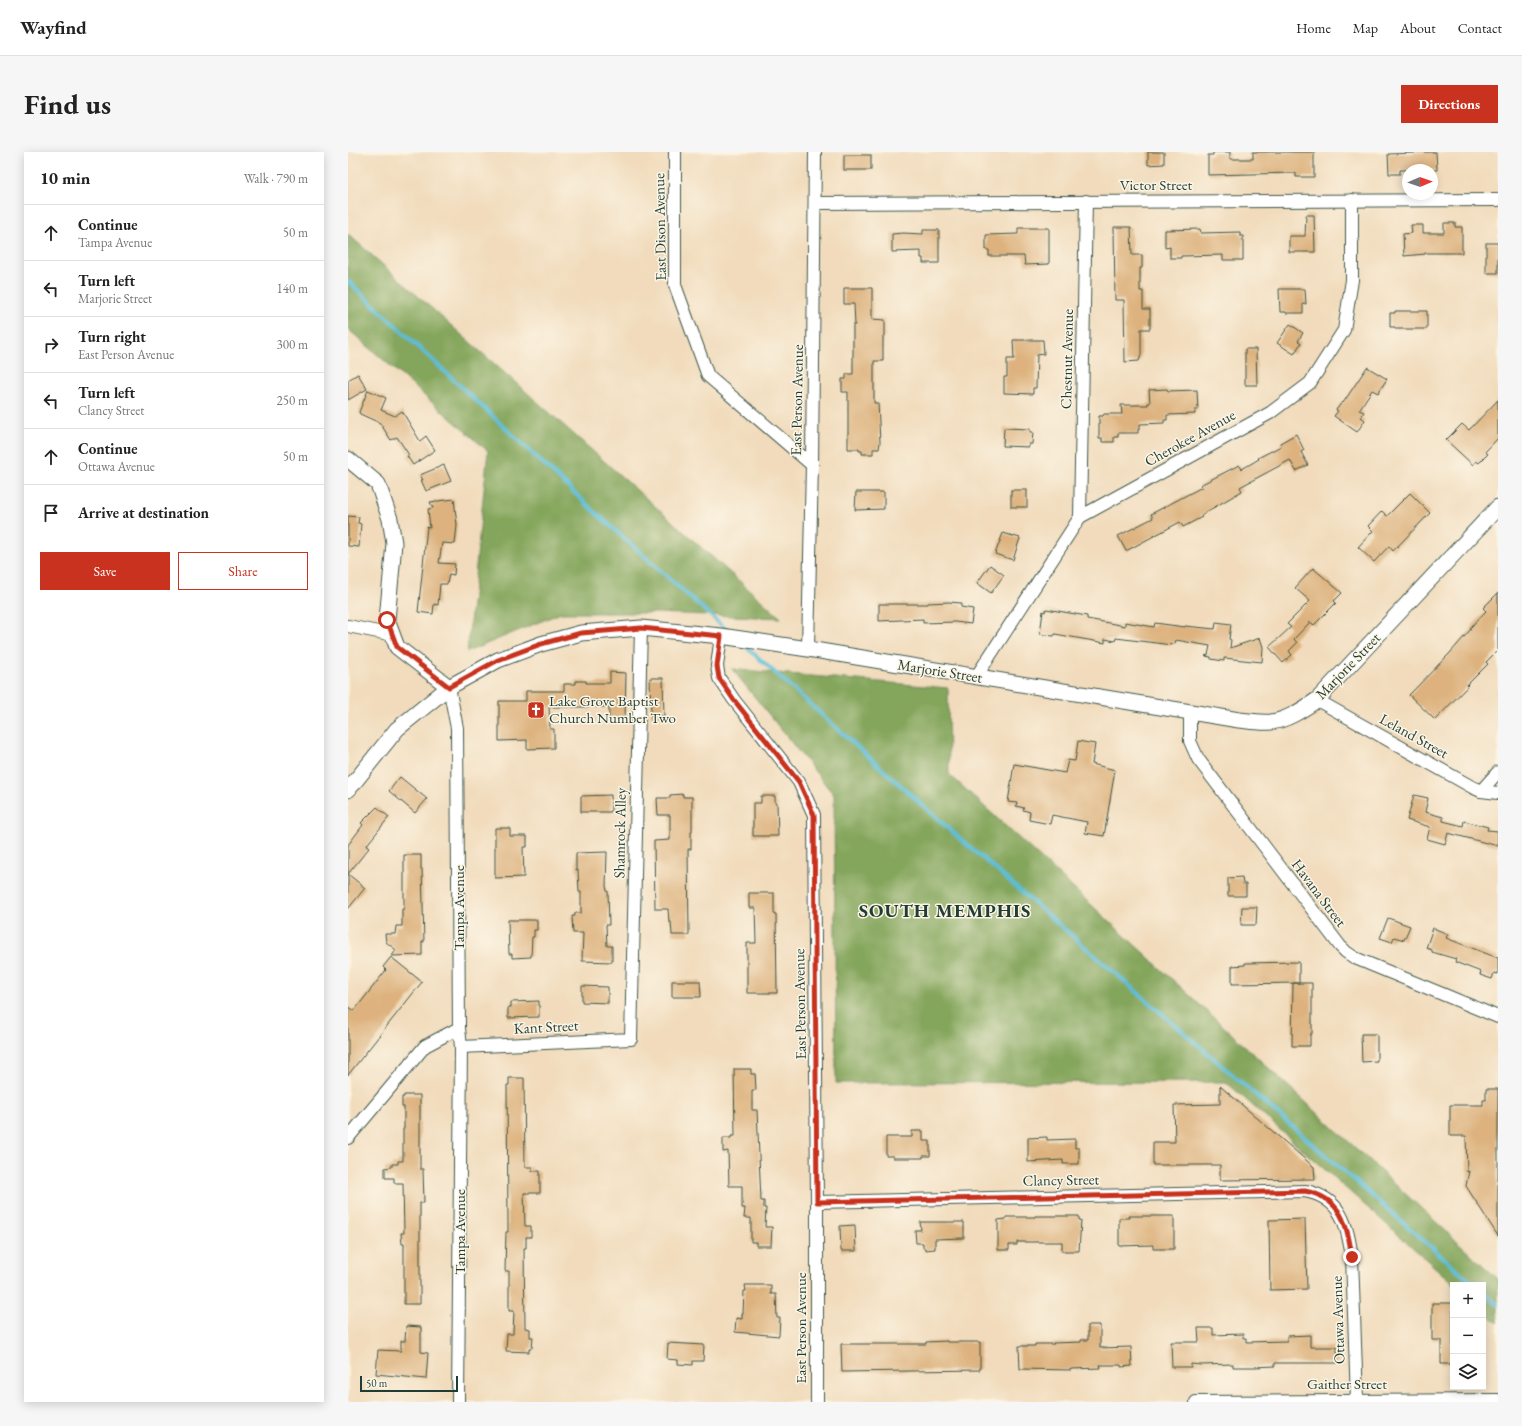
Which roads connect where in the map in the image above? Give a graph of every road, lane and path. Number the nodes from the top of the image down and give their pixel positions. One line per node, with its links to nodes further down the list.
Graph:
1 (675, 152): 8 (street, East Dison Avenue)
2 (815, 152): 6 (street, East Person Avenue)
3 (1352, 200): 4 (street, Victor Street); 5 (street, Victor Street); 10 (street, Cherokee Avenue)
4 (1498, 200)
5 (1086, 201): 6 (street, Victor Street); 10 (street, Chestnut Avenue)
6 (815, 203): 8 (street, East Person Avenue)
7 (348, 459): 13 (street)
8 (812, 465): 15 (street, East Person Avenue)
9 (1498, 507): 18 (street, Marjorie Street)
10 (1080, 517): 16 (street, Cherokee Avenue)
11 (348, 626): 13 (street)
12 (641, 628): 14 (street, Marjorie Street); 17 (street, Marjorie Street); 26 (street, Shamrock Alley)
13 (393, 635): 17 (street)
14 (721, 636): 15 (street, Marjorie Street); 30 (street, East Person Avenue)
15 (808, 649): 16 (street, Marjorie Street)
16 (976, 677): 19 (street, Marjorie Street)
17 (449, 687): 21 (street, Marjorie Street); 25 (street, Tampa Avenue)
18 (1317, 700): 19 (street, Marjorie Street); 22 (street, Leland Street)
19 (1190, 711): 24 (street, Havana Street)
20 (1498, 772): 22 (street)
21 (348, 790)
22 (1482, 791): 23 (street, Leland Street)
23 (1498, 793)
24 (1498, 1017)
25 (460, 1028): 27 (street, Tampa Avenue); 28 (street)
26 (631, 1039): 27 (street, Kant Street)
27 (461, 1047): 34 (street, Tampa Avenue)
28 (348, 1138)
29 (1305, 1191): 30 (street, Clancy Street); 31 (street, Ottawa Avenue)
30 (817, 1202): 35 (street, East Person Avenue)
31 (1357, 1400): 33 (street, Gaither Street); 37 (street, Gaither Street)
32 (1498, 1400): 33 (street, Gaither Street)
33 (1446, 1401)
34 (458, 1402)
35 (817, 1402)
36 (1196, 1402): 37 (street, Gaither Street)
37 (1239, 1402)

